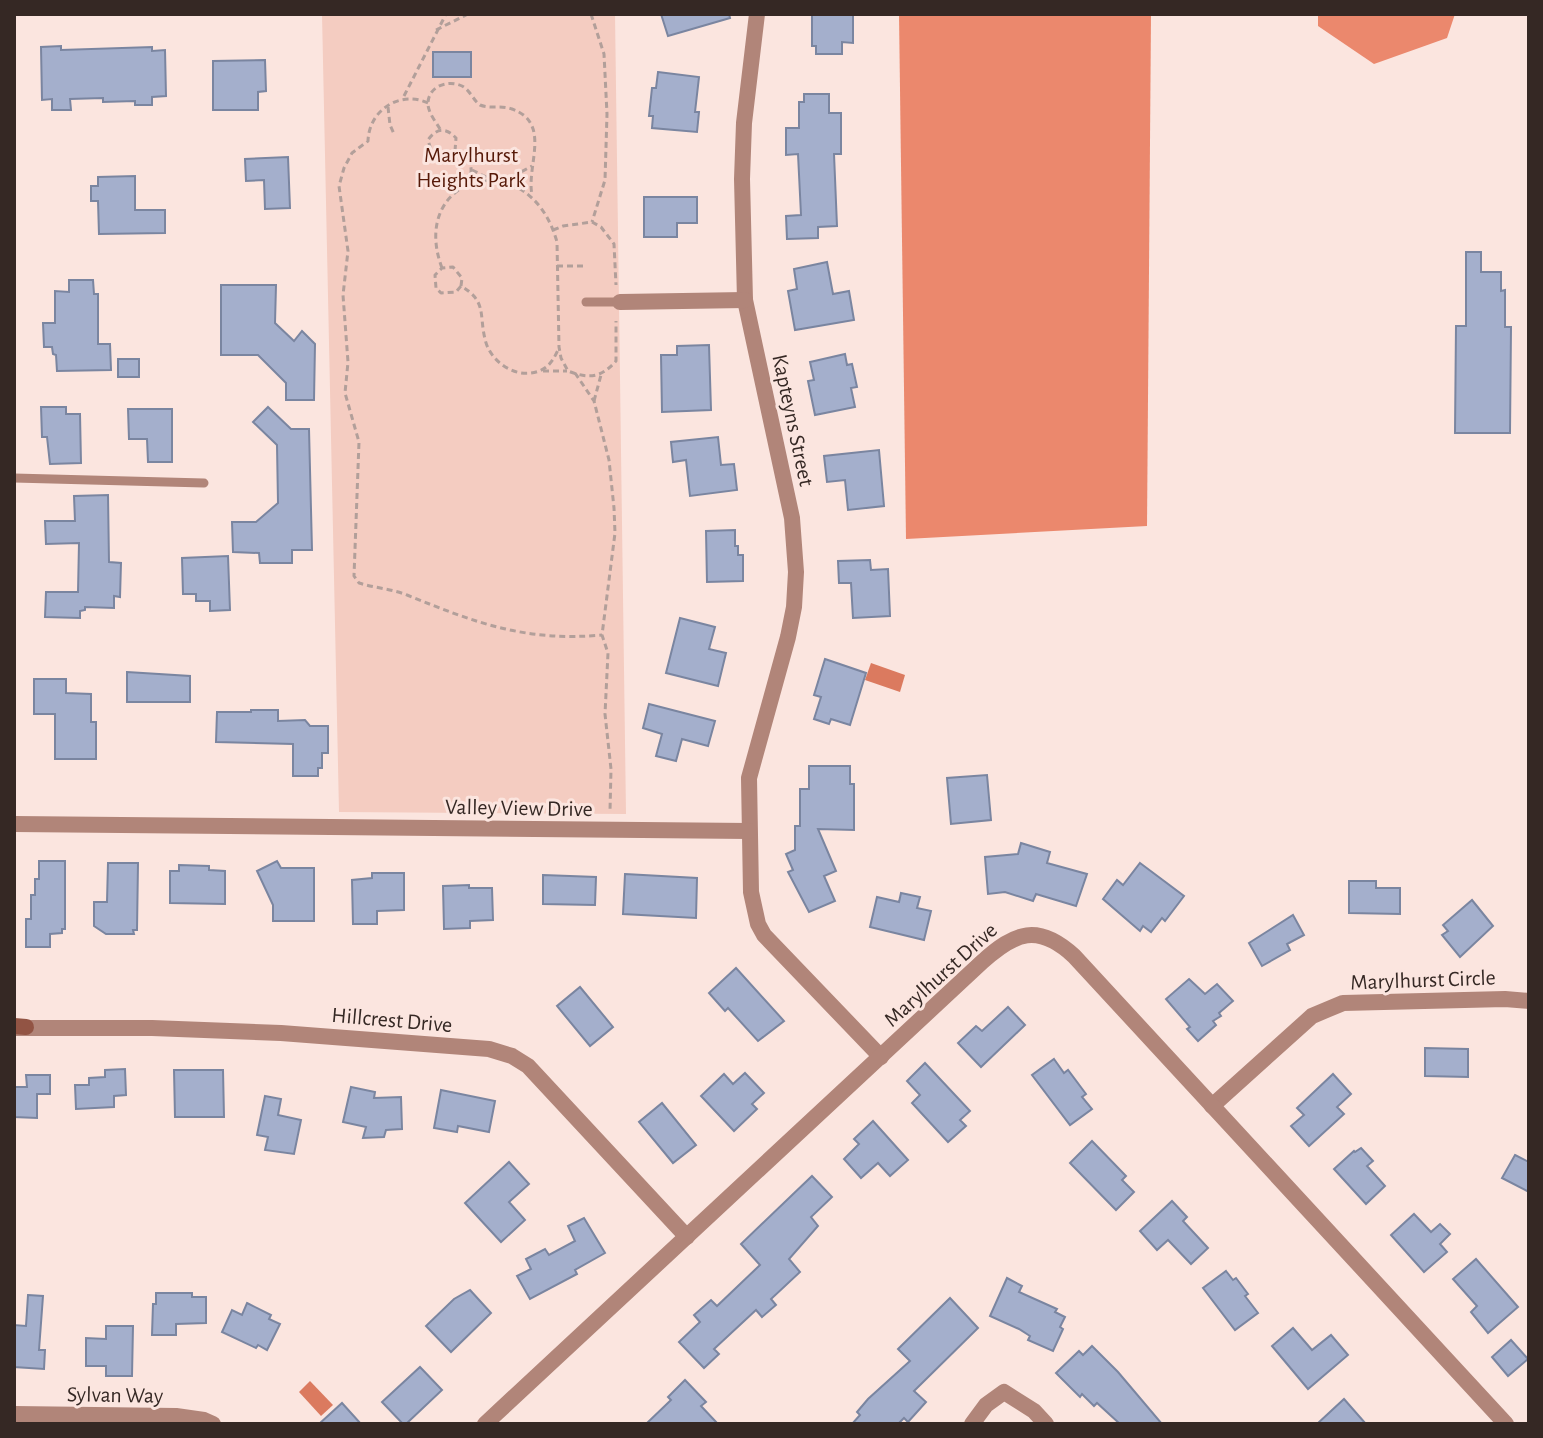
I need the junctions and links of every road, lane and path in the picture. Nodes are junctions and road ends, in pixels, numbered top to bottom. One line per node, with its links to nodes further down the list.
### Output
1 (446, 14): 5 (path)
2 (468, 14): 5 (path)
3 (591, 14): 18 (path)
4 (757, 14): 25 (street, Kapteyns Street)
5 (436, 30): 6 (path)
6 (403, 98): 7 (path); 8 (path)
7 (428, 103): 9 (path); 12 (path)
8 (388, 107): 10 (path); 37 (path)
9 (440, 129): 11 (path); 11 (path)
10 (394, 134)
11 (455, 151): 13 (path)
12 (532, 166): 15 (path); 17 (path)
13 (472, 170): 14 (path); 16 (path)
14 (490, 179): 15 (path); 16 (path)
15 (504, 181): 17 (path)
16 (465, 186): 22 (path)
17 (532, 198): 19 (path)
18 (592, 222): 19 (path); 23 (path)
19 (553, 230): 20 (path)
20 (557, 266): 21 (path); 29 (path)
21 (587, 266)
22 (442, 268): 24 (path); 24 (path)
23 (616, 284)
24 (461, 286): 30 (path)
25 (745, 300): 27 (street); 40 (street, Kapteyns Street)
26 (586, 302): 27 (lane)
27 (620, 302)
28 (616, 321): 33 (path)
29 (559, 347): 30 (path); 31 (path)
30 (543, 371): 31 (path)
31 (568, 371): 32 (path)
32 (575, 373): 33 (path); 34 (path)
33 (601, 375): 34 (path)
34 (594, 401): 37 (path)
35 (14, 478): 36 (lane)
36 (204, 483)
37 (602, 635): 38 (path)
38 (610, 811)
39 (14, 824): 40 (street, Valley View Drive)
40 (749, 831): 43 (street)
41 (1529, 1001): 44 (street, Marylhurst Circle)
42 (18, 1027): 45 (street, Hillcrest Drive)
43 (881, 1057): 44 (street, Marylhurst Drive); 45 (street, Marylhurst Drive)
44 (1212, 1106): 51 (street, Marylhurst Drive)
45 (687, 1237): 48 (street, Marylhurst Drive)
46 (14, 1414): 47 (street, Sylvan Way)
47 (213, 1424)
48 (485, 1424)
49 (972, 1424): 50 (street)
50 (1046, 1424)
51 (1506, 1424)

